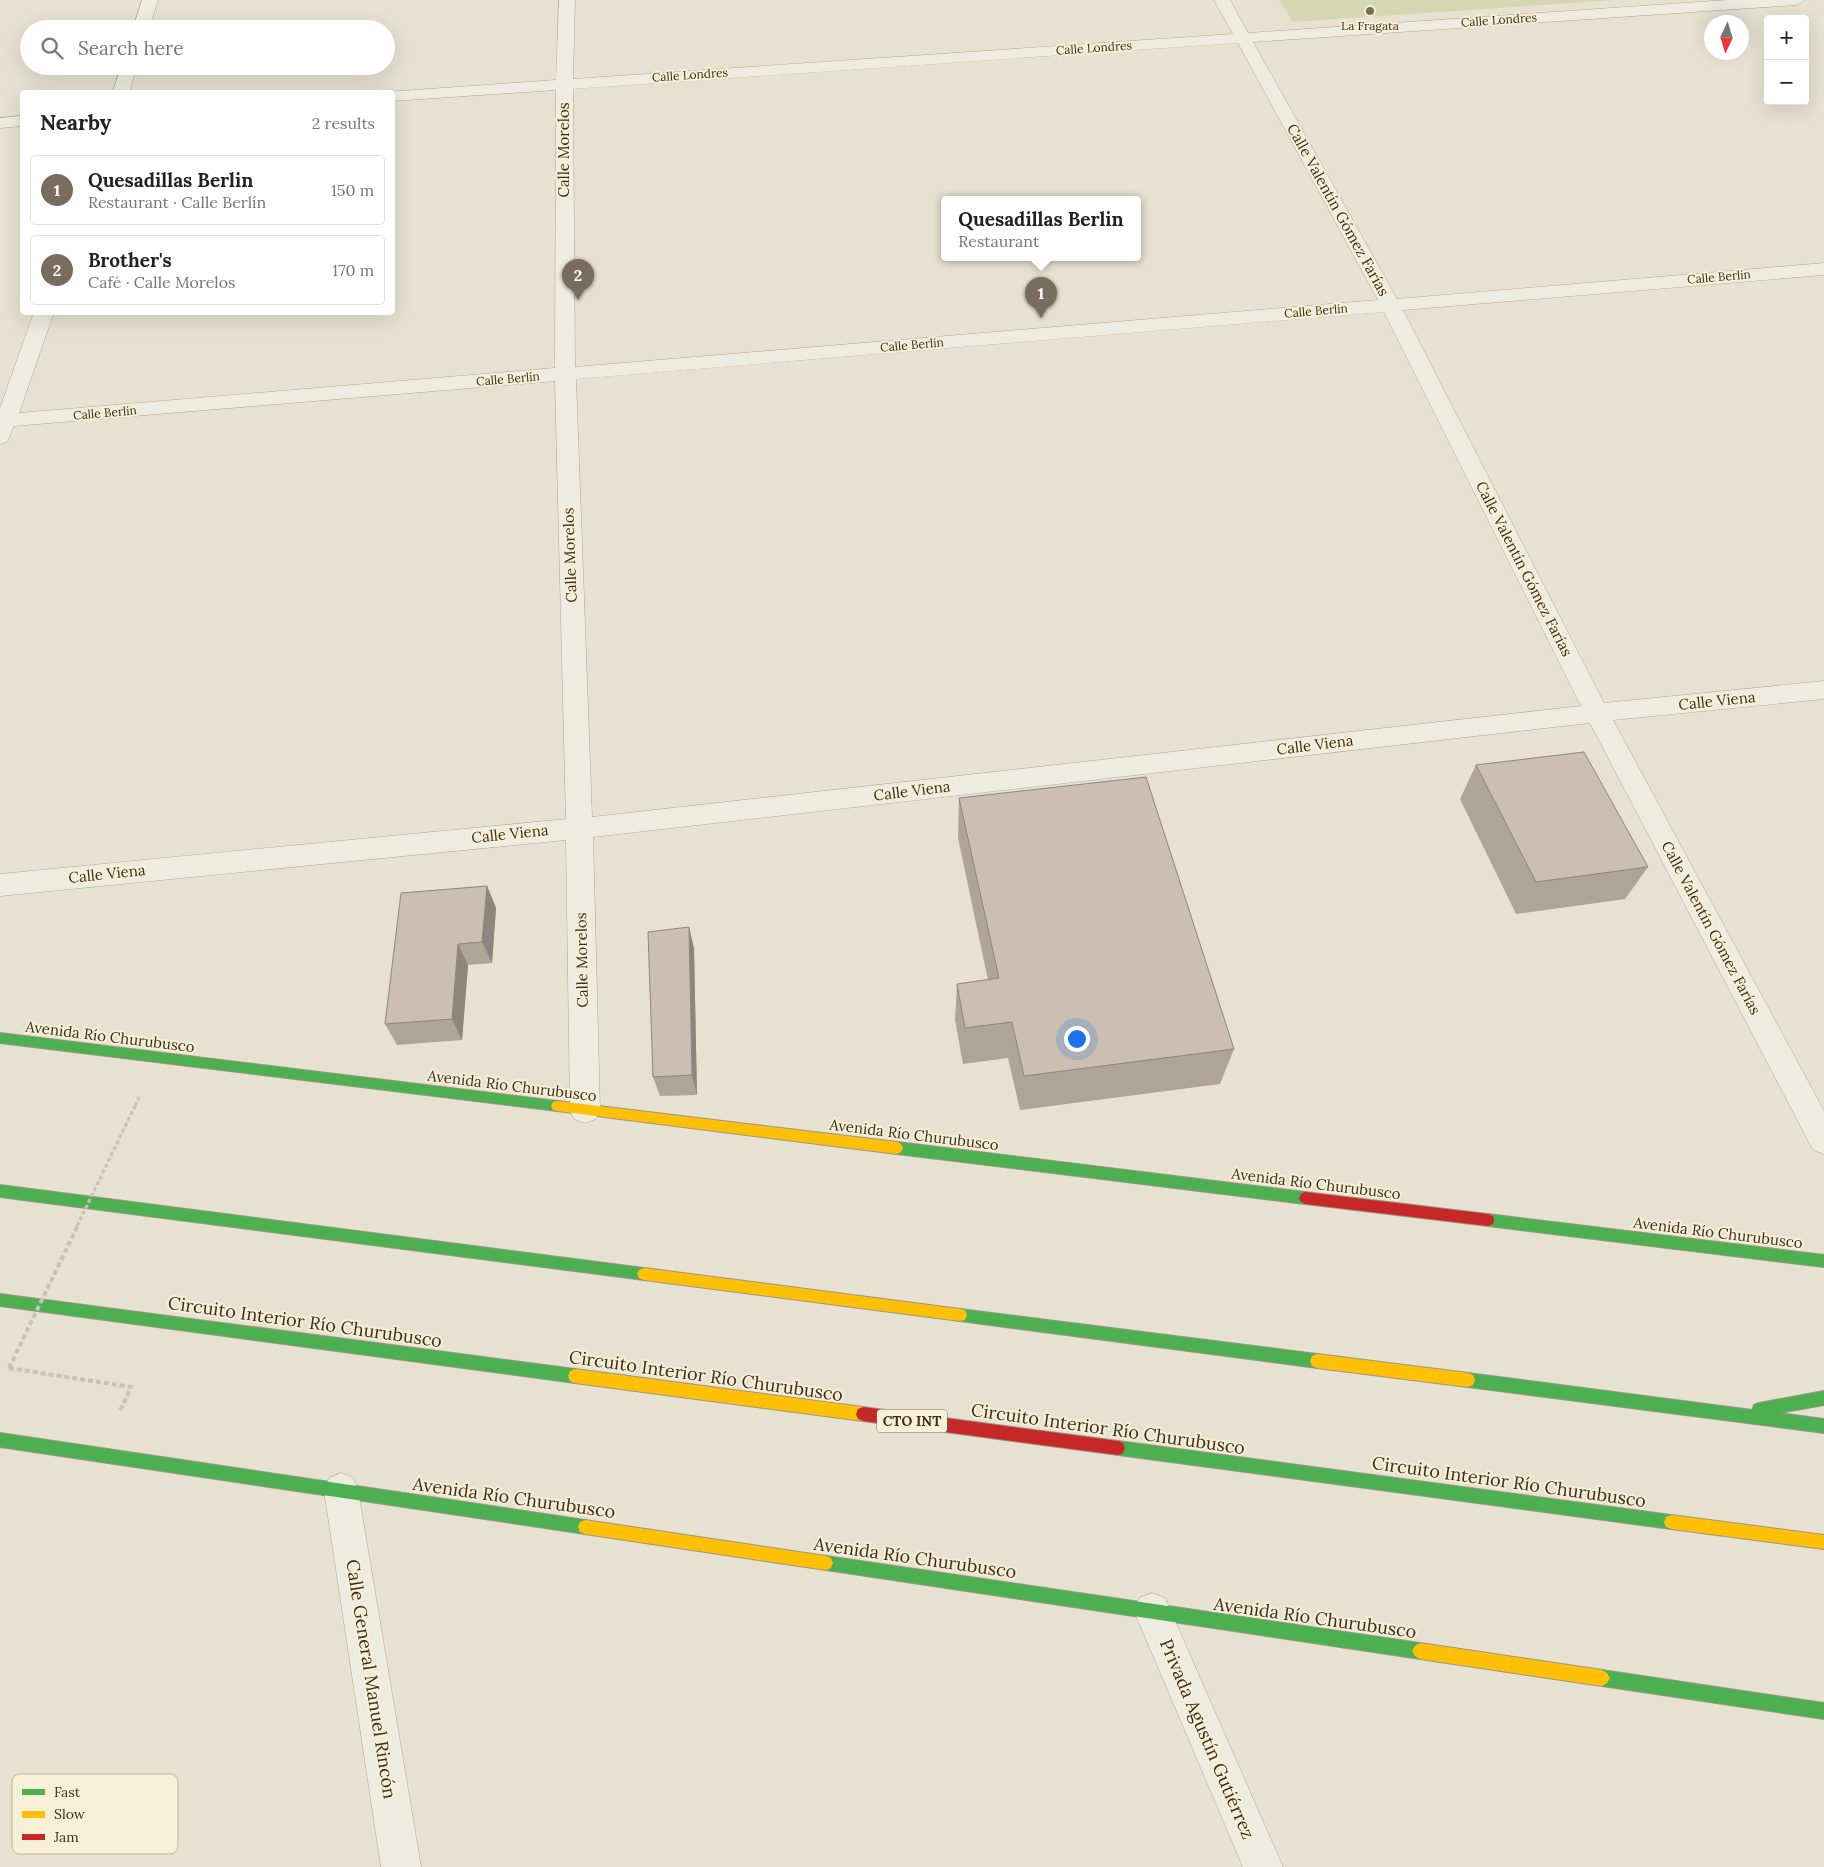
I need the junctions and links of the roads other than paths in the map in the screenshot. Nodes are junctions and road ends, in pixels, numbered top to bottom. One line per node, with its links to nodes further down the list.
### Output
1 (150, 0): 5 (street)
2 (567, 0): 8 (street, Calle Morelos)
3 (1222, 0): 6 (street, Calle Valentín Gómez Farías)
4 (1796, 0): 6 (street, Calle Londres)
5 (144, 20)
6 (1243, 38): 8 (street, Calle Londres); 14 (street, Calle Valentín Gómez Farías)
7 (126, 75): 9 (street)
8 (564, 84): 10 (street, Calle Londres); 16 (street, Calle Morelos)
9 (122, 90)
10 (395, 96)
11 (20, 122): 12 (street)
12 (0, 123)
13 (1824, 269): 14 (street, Calle Berlín)
14 (1390, 304): 16 (street, Calle Berlín); 19 (street, Calle Valentín Gómez Farías)
15 (43, 315): 17 (street)
16 (564, 375): 17 (street, Calle Berlín); 20 (street, Calle Morelos)
17 (2, 427)
18 (1824, 690): 19 (street, Calle Viena)
19 (1597, 713): 20 (street, Calle Viena); 24 (street, Calle Valentín Gómez Farías)
20 (580, 827): 21 (street, Calle Viena); 23 (street, Calle Morelos)
21 (0, 885)
22 (0, 1038): 23 (main road, Avenida Río Churubusco)
23 (586, 1110): 26 (main road, Avenida Río Churubusco)
24 (1824, 1140)
25 (0, 1191): 29 (main road)
26 (1824, 1261)
27 (0, 1300): 33 (main road, Circuito Interior Río Churubusco / CTO INT)
28 (1824, 1398): 29 (main road)
29 (1735, 1415): 30 (main road)
30 (1824, 1426)
31 (0, 1440): 32 (main road, Avenida Río Churubusco)
32 (341, 1490): 34 (main road, Avenida Río Churubusco); 36 (street, Calle General Manuel Rincón)
33 (1824, 1542)
34 (1152, 1611): 35 (main road, Avenida Río Churubusco); 37 (street, Privada Agustín Gutiérrez)
35 (1824, 1711)
36 (401, 1867)
37 (1263, 1867)

